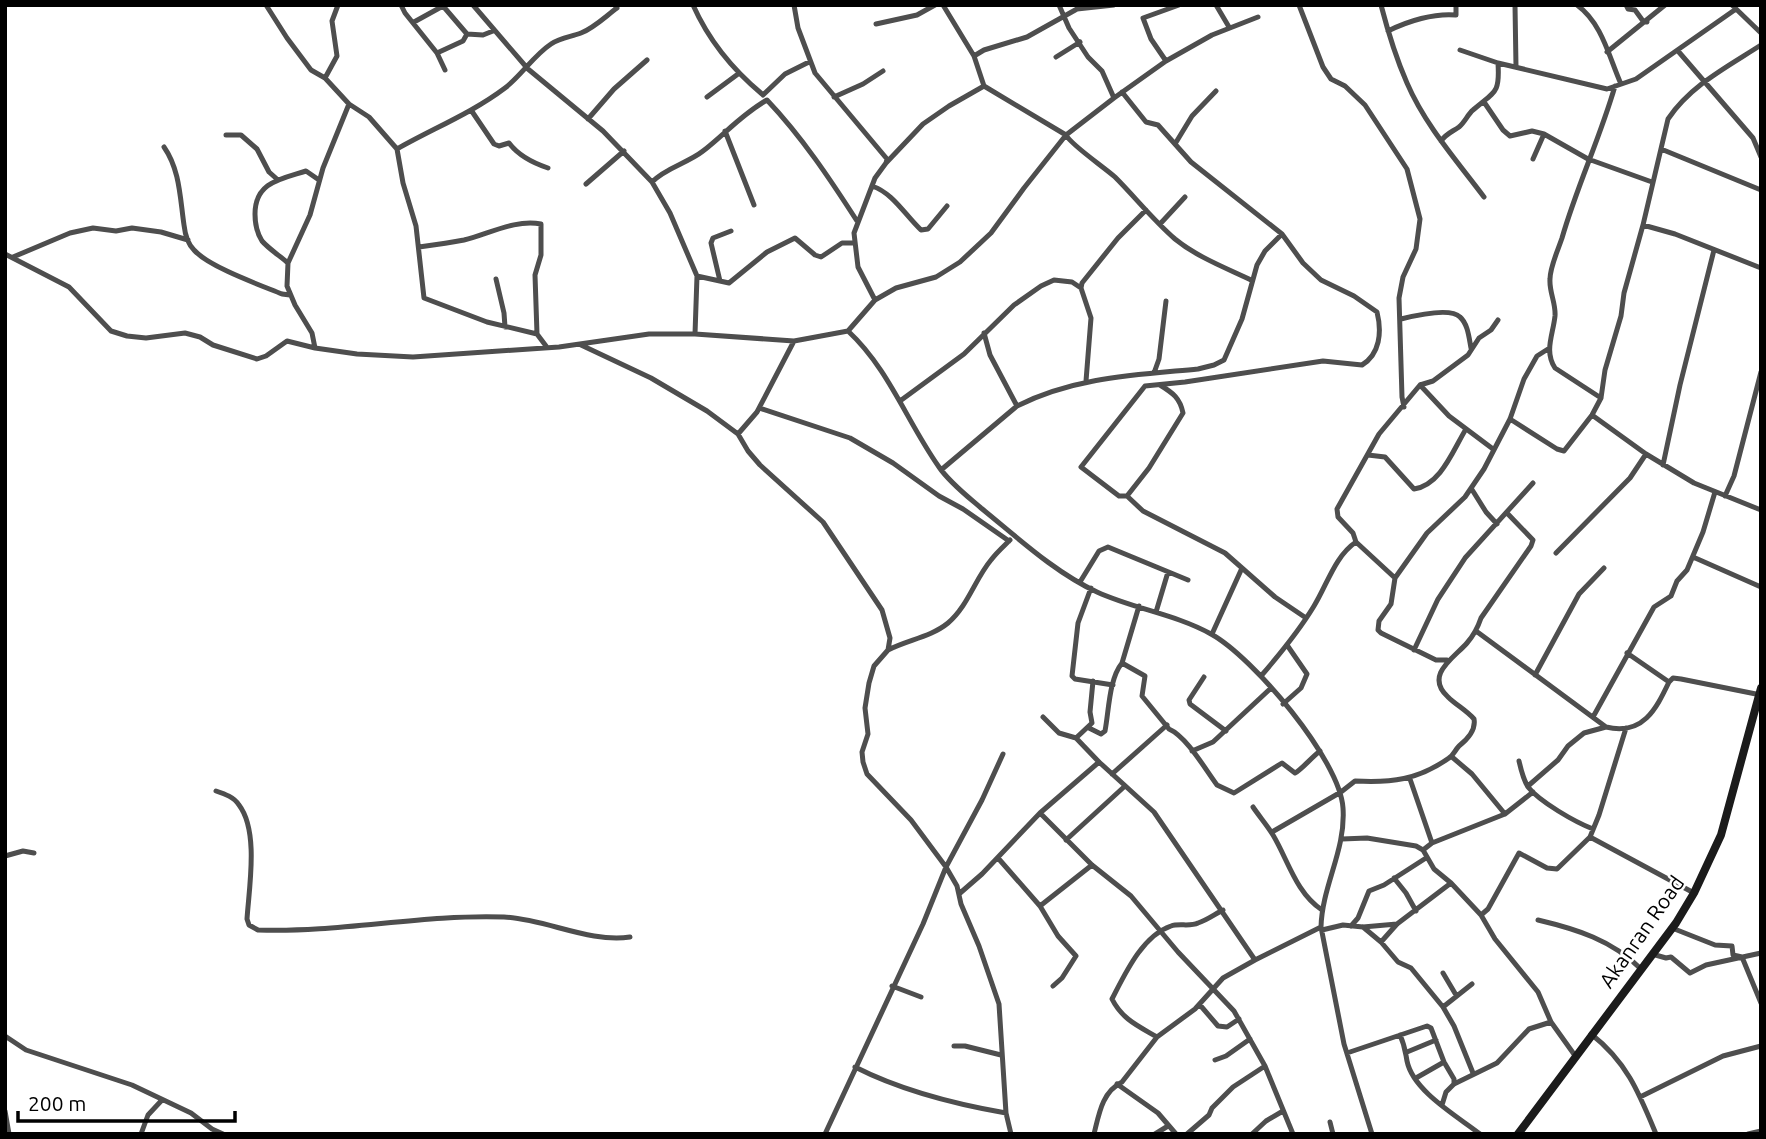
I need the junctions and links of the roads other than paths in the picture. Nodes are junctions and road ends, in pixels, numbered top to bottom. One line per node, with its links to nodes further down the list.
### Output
1 (266, 5): 50 (street)
2 (338, 5): 50 (street)
3 (401, 5): 25 (street)
4 (473, 5): 29 (street)
5 (615, 5): 46 (street)
6 (693, 5): 49 (street)
7 (794, 5): 43 (street)
8 (935, 5): 27 (street)
9 (943, 5): 39 (street)
10 (1059, 5): 23 (street)
11 (1114, 5): 23 (street)
12 (1179, 5): 22 (street)
13 (1216, 5): 28 (street)
14 (1300, 5): 113 (street)
15 (1381, 5): 30 (street)
16 (1456, 5): 30 (street)
17 (1515, 5): 45 (street)
18 (1577, 5): 37 (street)
19 (1626, 5): 26 (street)
20 (1665, 5): 26 (street)
21 (1734, 7): 31 (street); 36 (street)
22 (1162, 8): 42 (street)
23 (1064, 18): 33 (street); 39 (street)
24 (1258, 18): 28 (street)
25 (414, 22): 32 (street); 38 (street)
26 (1647, 22): 37 (street)
27 (876, 24)
28 (1229, 27): 42 (street)
29 (493, 31): 32 (street); 46 (street)
30 (1388, 31): 69 (street)
31 (1761, 33)
32 (467, 34): 38 (street)
33 (1080, 42): 40 (street); 59 (street)
34 (1761, 45): 51 (street)
35 (1460, 50): 44 (street)
36 (1678, 51): 51 (street); 52 (street)
37 (1607, 52): 52 (street)
38 (437, 53): 47 (street)
39 (974, 56): 53 (street)
40 (1056, 57)
41 (647, 60): 64 (street)
42 (1166, 61): 55 (street)
43 (809, 62): 56 (street); 58 (street)
44 (1498, 64): 45 (street); 61 (street)
45 (1516, 67): 52 (street)
46 (528, 69): 63 (street); 64 (street)
47 (445, 70)
48 (883, 71): 58 (street)
49 (738, 74): 56 (street); 57 (street)
50 (325, 79): 62 (street)
51 (1705, 81): 73 (street); 75 (street)
52 (1618, 85): 77 (street)
53 (985, 86): 68 (street); 78 (street)
54 (1216, 91): 70 (street)
55 (1122, 92): 59 (street); 70 (street)
56 (762, 94): 60 (street)
57 (707, 97)
58 (834, 97): 78 (street)
59 (1114, 98): 68 (street)
60 (767, 100): 65 (street); 92 (street)
61 (1484, 102): 66 (street); 69 (street)
62 (349, 104): 72 (street); 81 (street)
63 (471, 110): 72 (street); 79 (street)
64 (588, 119): 74 (street)
65 (725, 131): 82 (street); 89 (street)
66 (1544, 134): 76 (street); 77 (street)
67 (226, 135): 80 (street)
68 (1066, 135): 91 (street); 111 (street)
69 (1441, 141): 88 (street)
70 (1174, 144): 96 (street)
71 (164, 147): 97 (street)
72 (397, 149): 99 (street)
73 (1661, 149): 83 (street); 86 (street)
74 (624, 151): 82 (street); 84 (street)
75 (1761, 157)
76 (1533, 159)
77 (1588, 159): 83 (street); 127 (street)
78 (886, 163): 85 (street)
79 (548, 168)
80 (278, 180): 81 (street); 103 (street)
81 (319, 180): 103 (street)
82 (652, 182): 105 (street)
83 (1652, 182): 94 (street)
84 (586, 184)
85 (872, 186): 90 (street); 92 (street)
86 (1761, 190)
87 (1185, 197): 93 (street)
88 (1484, 197)
89 (754, 205)
90 (947, 206)
91 (1146, 210): 93 (street); 109 (street)
92 (857, 221): 98 (street)
93 (1160, 224): 107 (street)
94 (1643, 225): 100 (street); 133 (street)
95 (732, 231): 108 (street)
96 (1282, 234): 107 (street); 131 (street)
97 (188, 240): 102 (street); 110 (street)
98 (855, 243): 108 (street); 111 (street)
99 (419, 247): 115 (street); 119 (street)
100 (1714, 250): 104 (street); 145 (street)
101 (5, 254): 102 (street)
102 (12, 257): 125 (street)
103 (288, 263): 110 (street)
104 (1761, 268)
105 (697, 276): 108 (street); 120 (street)
106 (496, 279): 115 (street)
107 (1251, 280): 129 (street)
108 (720, 281)
109 (1081, 288): 118 (street); 130 (street)
110 (290, 295): 125 (street)
111 (875, 300): 117 (street)
112 (1166, 301): 129 (street)
113 (1401, 319): 116 (street); 136 (street)
114 (1498, 320): 121 (street)
115 (505, 327): 119 (street)
116 (1467, 329): 121 (street); 126 (street)
117 (848, 331): 122 (street); 134 (street)
118 (984, 332): 134 (street); 135 (street)
119 (537, 334): 124 (street)
120 (695, 334): 122 (street); 123 (street)
121 (1479, 338): 126 (street)
122 (793, 341): 137 (street)
123 (579, 345): 124 (street); 141 (street)
124 (546, 346): 125 (street)
125 (315, 348)
126 (1471, 348): 132 (street)
127 (1548, 349): 133 (street); 139 (street)
128 (1761, 372): 151 (street)
129 (1154, 373): 130 (street)
130 (1086, 381): 135 (street)
131 (1160, 385): 150 (street); 150 (street)
132 (1420, 385): 136 (street); 140 (street)
133 (1601, 398): 138 (street)
134 (900, 401): 146 (street)
135 (1017, 406): 146 (street)
136 (1405, 407): 144 (street)
137 (758, 408): 141 (street); 156 (street)
138 (1592, 415): 139 (street); 143 (street)
139 (1510, 419): 142 (street)
140 (1466, 429): 142 (street); 144 (street)
141 (738, 434): 174 (street)
142 (1493, 449): 148 (street)
143 (1646, 454): 145 (street); 158 (street)
144 (1368, 455): 157 (street)
145 (1663, 465): 149 (street)
146 (941, 470): 155 (street)
147 (1533, 484): 153 (street)
148 (1471, 488): 154 (street); 163 (street)
149 (1715, 492): 151 (street); 159 (street)
150 (1127, 496): 160 (street)
151 (1725, 496): 152 (street)
152 (1761, 510)
153 (1507, 513): 154 (street); 171 (street)
154 (1497, 524): 175 (street)
155 (1015, 535): 156 (street); 165 (street)
156 (1009, 541): 174 (street)
157 (1356, 542): 163 (street); 170 (street)
158 (1556, 553)
159 (1693, 557): 166 (street); 176 (street)
160 (1242, 568): 170 (street); 172 (street)
161 (1604, 568): 179 (street)
162 (1168, 572): 164 (street); 165 (street); 169 (street)
163 (1395, 578): 175 (street)
164 (1188, 580)
165 (1080, 582): 167 (street)
166 (1761, 587)
167 (1091, 588): 168 (street); 182 (street)
168 (1139, 606): 169 (street); 178 (street)
169 (1156, 612): 172 (street)
170 (1306, 618): 173 (street)
171 (1476, 631): 177 (street); 179 (street)
172 (1212, 635): 180 (street)
173 (1287, 645): 180 (street); 187 (street)
174 (888, 650): 223 (street)
175 (1414, 650): 177 (street)
176 (1628, 653): 183 (street); 189 (street)
177 (1447, 660): 199 (street)
178 (1122, 663): 184 (street); 190 (street)
179 (1535, 675): 189 (street)
180 (1261, 676): 185 (street)
181 (1204, 677): 194 (street)
182 (1093, 681): 184 (street); 192 (street)
183 (1669, 682): 186 (street); 193 (street)
184 (1113, 685): 192 (street)
185 (1271, 688): 187 (street); 194 (street)
186 (1760, 692): 228 (main road, Akanran Road)
187 (1283, 704): 197 (street)
188 (1043, 717): 195 (street)
189 (1593, 718): 191 (street)
190 (1167, 725): 196 (street); 202 (street)
191 (1606, 727): 193 (street); 205 (street)
192 (1088, 728): 195 (street)
193 (1626, 728): 211 (street)
194 (1226, 731): 196 (street)
195 (1076, 738): 201 (street)
196 (1192, 751): 197 (street)
197 (1321, 751): 207 (street)
198 (1003, 754): 223 (street)
199 (1452, 757): 203 (street); 210 (street)
200 (1519, 761): 205 (street)
201 (1098, 762): 202 (street); 209 (street)
202 (1112, 774): 204 (street)
203 (1410, 779): 207 (street); 216 (street)
204 (1125, 786): 215 (street); 231 (street)
205 (1530, 789): 210 (street); 211 (street)
206 (216, 791): 242 (street)
207 (1341, 792): 212 (street); 214 (street)
208 (1253, 807): 212 (street)
209 (1040, 813): 215 (street); 220 (street)
210 (1505, 814): 216 (street)
211 (1593, 829): 213 (street)
212 (1272, 832): 232 (street)
213 (1590, 837): 228 (street); 234 (street)
214 (1342, 839): 217 (street); 232 (street)
215 (1066, 840): 222 (street)
216 (1432, 843): 217 (street)
217 (1423, 850): 221 (street)
218 (34, 853): 219 (street)
219 (5, 856)
220 (998, 858): 229 (street); 230 (street)
221 (1426, 858): 226 (street); 227 (street)
222 (1092, 865): 230 (street); 241 (street)
223 (946, 867): 224 (street); 225 (street)
224 (952, 877): 225 (street); 229 (street)
225 (941, 878): 251 (street)
226 (1394, 878): 233 (street); 237 (street)
227 (1451, 883): 233 (street); 234 (street)
228 (1694, 893): 240 (main road, Akanran Road)
229 (958, 894): 271 (street)
230 (1040, 906): 252 (street)
231 (1223, 910): 241 (street); 247 (street)
232 (1322, 910): 239 (street)
233 (1416, 911): 236 (street)
234 (1481, 915): 260 (street)
235 (1538, 919): 248 (street)
236 (1397, 924): 238 (street); 243 (street)
237 (1351, 926): 238 (street); 239 (street)
238 (1363, 927): 243 (street)
239 (1322, 929): 247 (street); 270 (street)
240 (1672, 929): 245 (main road, Akanran Road); 246 (street)
241 (1161, 931): 253 (street); 264 (street)
242 (631, 937)
243 (1381, 942): 258 (street)
244 (1761, 953): 246 (street)
245 (1652, 954): 246 (street); 248 (main road, Akanran Road)
246 (1742, 957): 256 (street)
247 (1255, 960): 253 (street)
248 (1641, 969): 261 (main road, Akanran Road)
249 (1443, 972): 254 (street)
250 (1472, 984): 254 (street)
251 (892, 986): 255 (street); 276 (street)
252 (1053, 986)
253 (1214, 990): 257 (street); 259 (street)
254 (1456, 995): 258 (street)
255 (921, 998)
256 (1761, 1003)
257 (1200, 1004): 259 (street); 264 (street)
258 (1443, 1007): 277 (street)
259 (1238, 1018): 265 (street)
260 (1551, 1022): 272 (street); 277 (street)
261 (1591, 1034): 272 (main road, Akanran Road); 281 (street)
262 (1400, 1035): 266 (street); 269 (street); 270 (street)
263 (5, 1036): 282 (street)
264 (1157, 1037): 279 (street)
265 (1250, 1039): 273 (street); 275 (street)
266 (1436, 1040): 269 (street); 274 (street)
267 (954, 1046): 271 (street)
268 (1761, 1046): 281 (street)
269 (1407, 1052): 278 (street)
270 (1346, 1053): 304 (street)
271 (1001, 1055): 286 (street)
272 (1576, 1057): 306 (main road, Akanran Road)
273 (1215, 1060)
274 (1444, 1062): 278 (street); 280 (street)
275 (1265, 1066): 285 (street); 300 (street)
276 (855, 1067): 286 (street); 291 (street)
277 (1473, 1073): 280 (street)
278 (1416, 1078): 283 (street)
279 (1117, 1084): 288 (street); 297 (street)
280 (1454, 1084): 283 (street)
281 (1640, 1097): 307 (street)
282 (162, 1100): 289 (street); 293 (street)
283 (1442, 1105): 305 (street)
284 (5, 1111): 292 (street)
285 (1283, 1111): 301 (street); 302 (street)
286 (1006, 1113): 296 (street)
287 (1330, 1122): 303 (street)
288 (1168, 1126): 298 (street); 299 (street)
289 (211, 1131): 294 (street)
290 (1761, 1131): 308 (street)
291 (826, 1132): 295 (street)
292 (9, 1134)
293 (141, 1134)
294 (223, 1134)
295 (834, 1134)
296 (1011, 1134)
297 (1094, 1134)
298 (1155, 1134)
299 (1176, 1134)
300 (1187, 1134)
301 (1252, 1134)
302 (1293, 1134)
303 (1333, 1134)
304 (1372, 1134)
305 (1480, 1134)
306 (1518, 1134)
307 (1656, 1134)
308 (1748, 1134)

